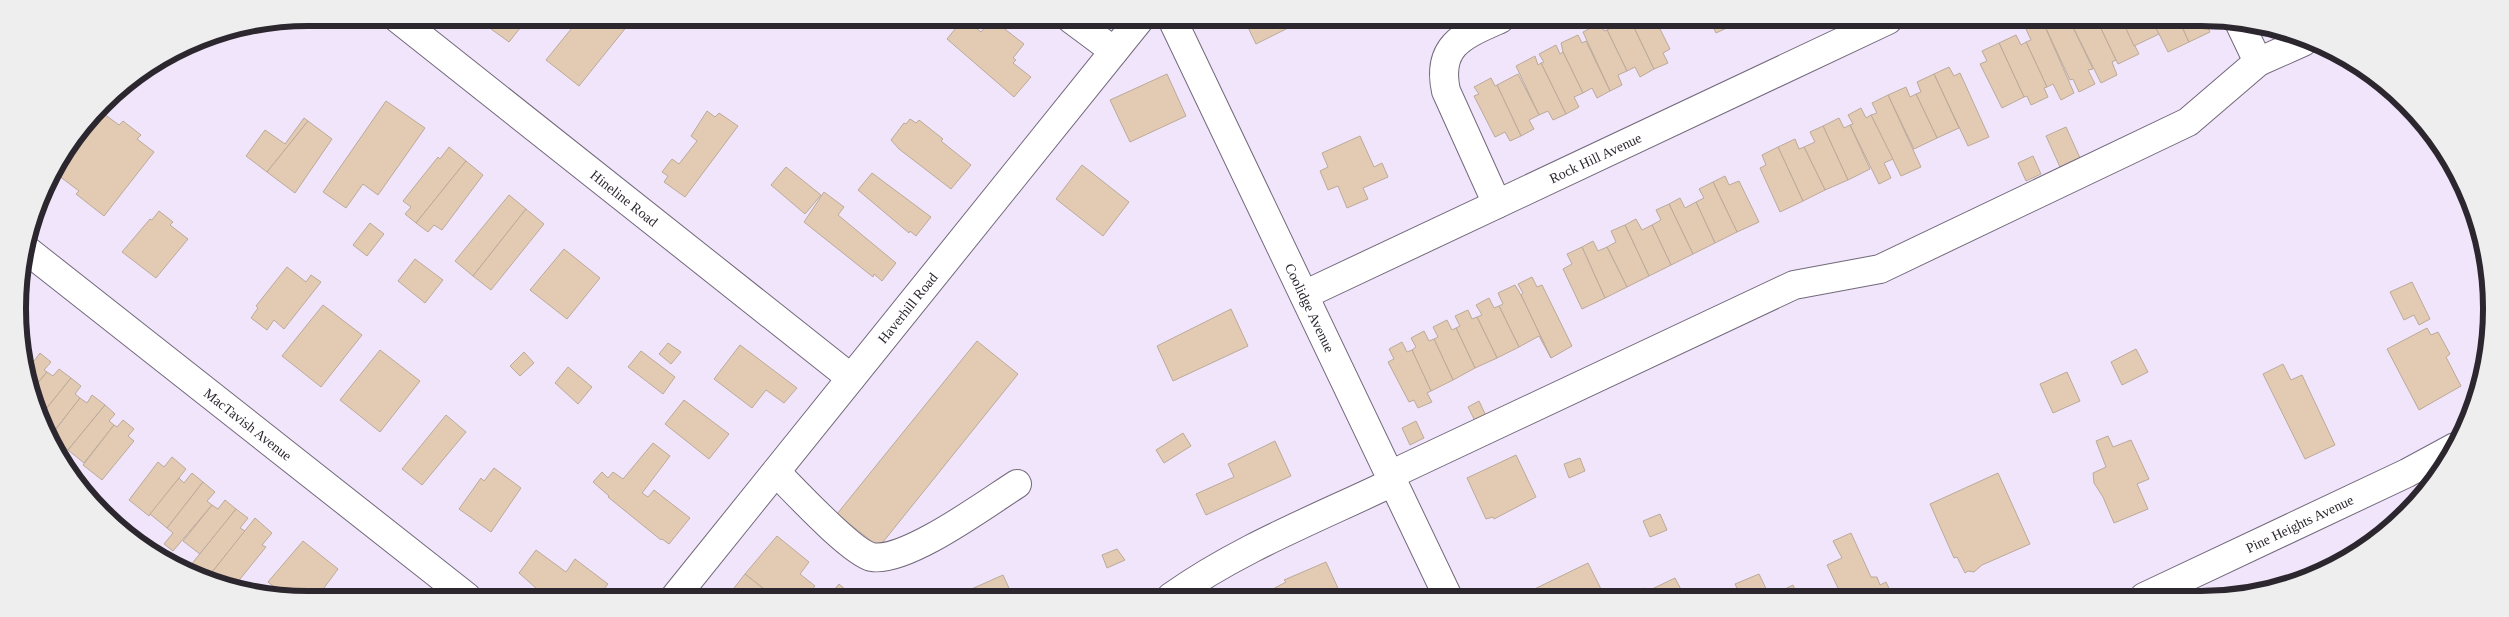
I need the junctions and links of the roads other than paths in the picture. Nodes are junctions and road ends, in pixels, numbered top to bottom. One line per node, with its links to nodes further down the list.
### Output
1 (407, 26): 14 (street, Hineline Road)
2 (1081, 26): 9 (street)
3 (1134, 26): 9 (street, Haverhill Road)
4 (1175, 26): 13 (street, Coolidge Avenue)
5 (1485, 26): 11 (street)
6 (1875, 26): 11 (street, Rock Hill Avenue)
7 (2243, 30): 10 (street)
8 (2299, 44): 10 (street)
9 (1114, 51): 14 (street, Haverhill Road)
10 (2258, 62): 17 (street)
11 (1497, 204): 13 (street, Rock Hill Avenue)
12 (32, 254): 19 (street, MacTavish Avenue)
13 (1304, 295): 17 (street, Coolidge Avenue)
14 (851, 378): 16 (street, Haverhill Road)
15 (2442, 454): 23 (street, Pine Heights Avenue)
16 (776, 472): 18 (street); 20 (street, Haverhill Road)
17 (1392, 479): 21 (street); 22 (street, Coolidge Avenue)
18 (1017, 484)
19 (459, 591)
20 (680, 591)
21 (1179, 591)
22 (1445, 591)
23 (2157, 591)

